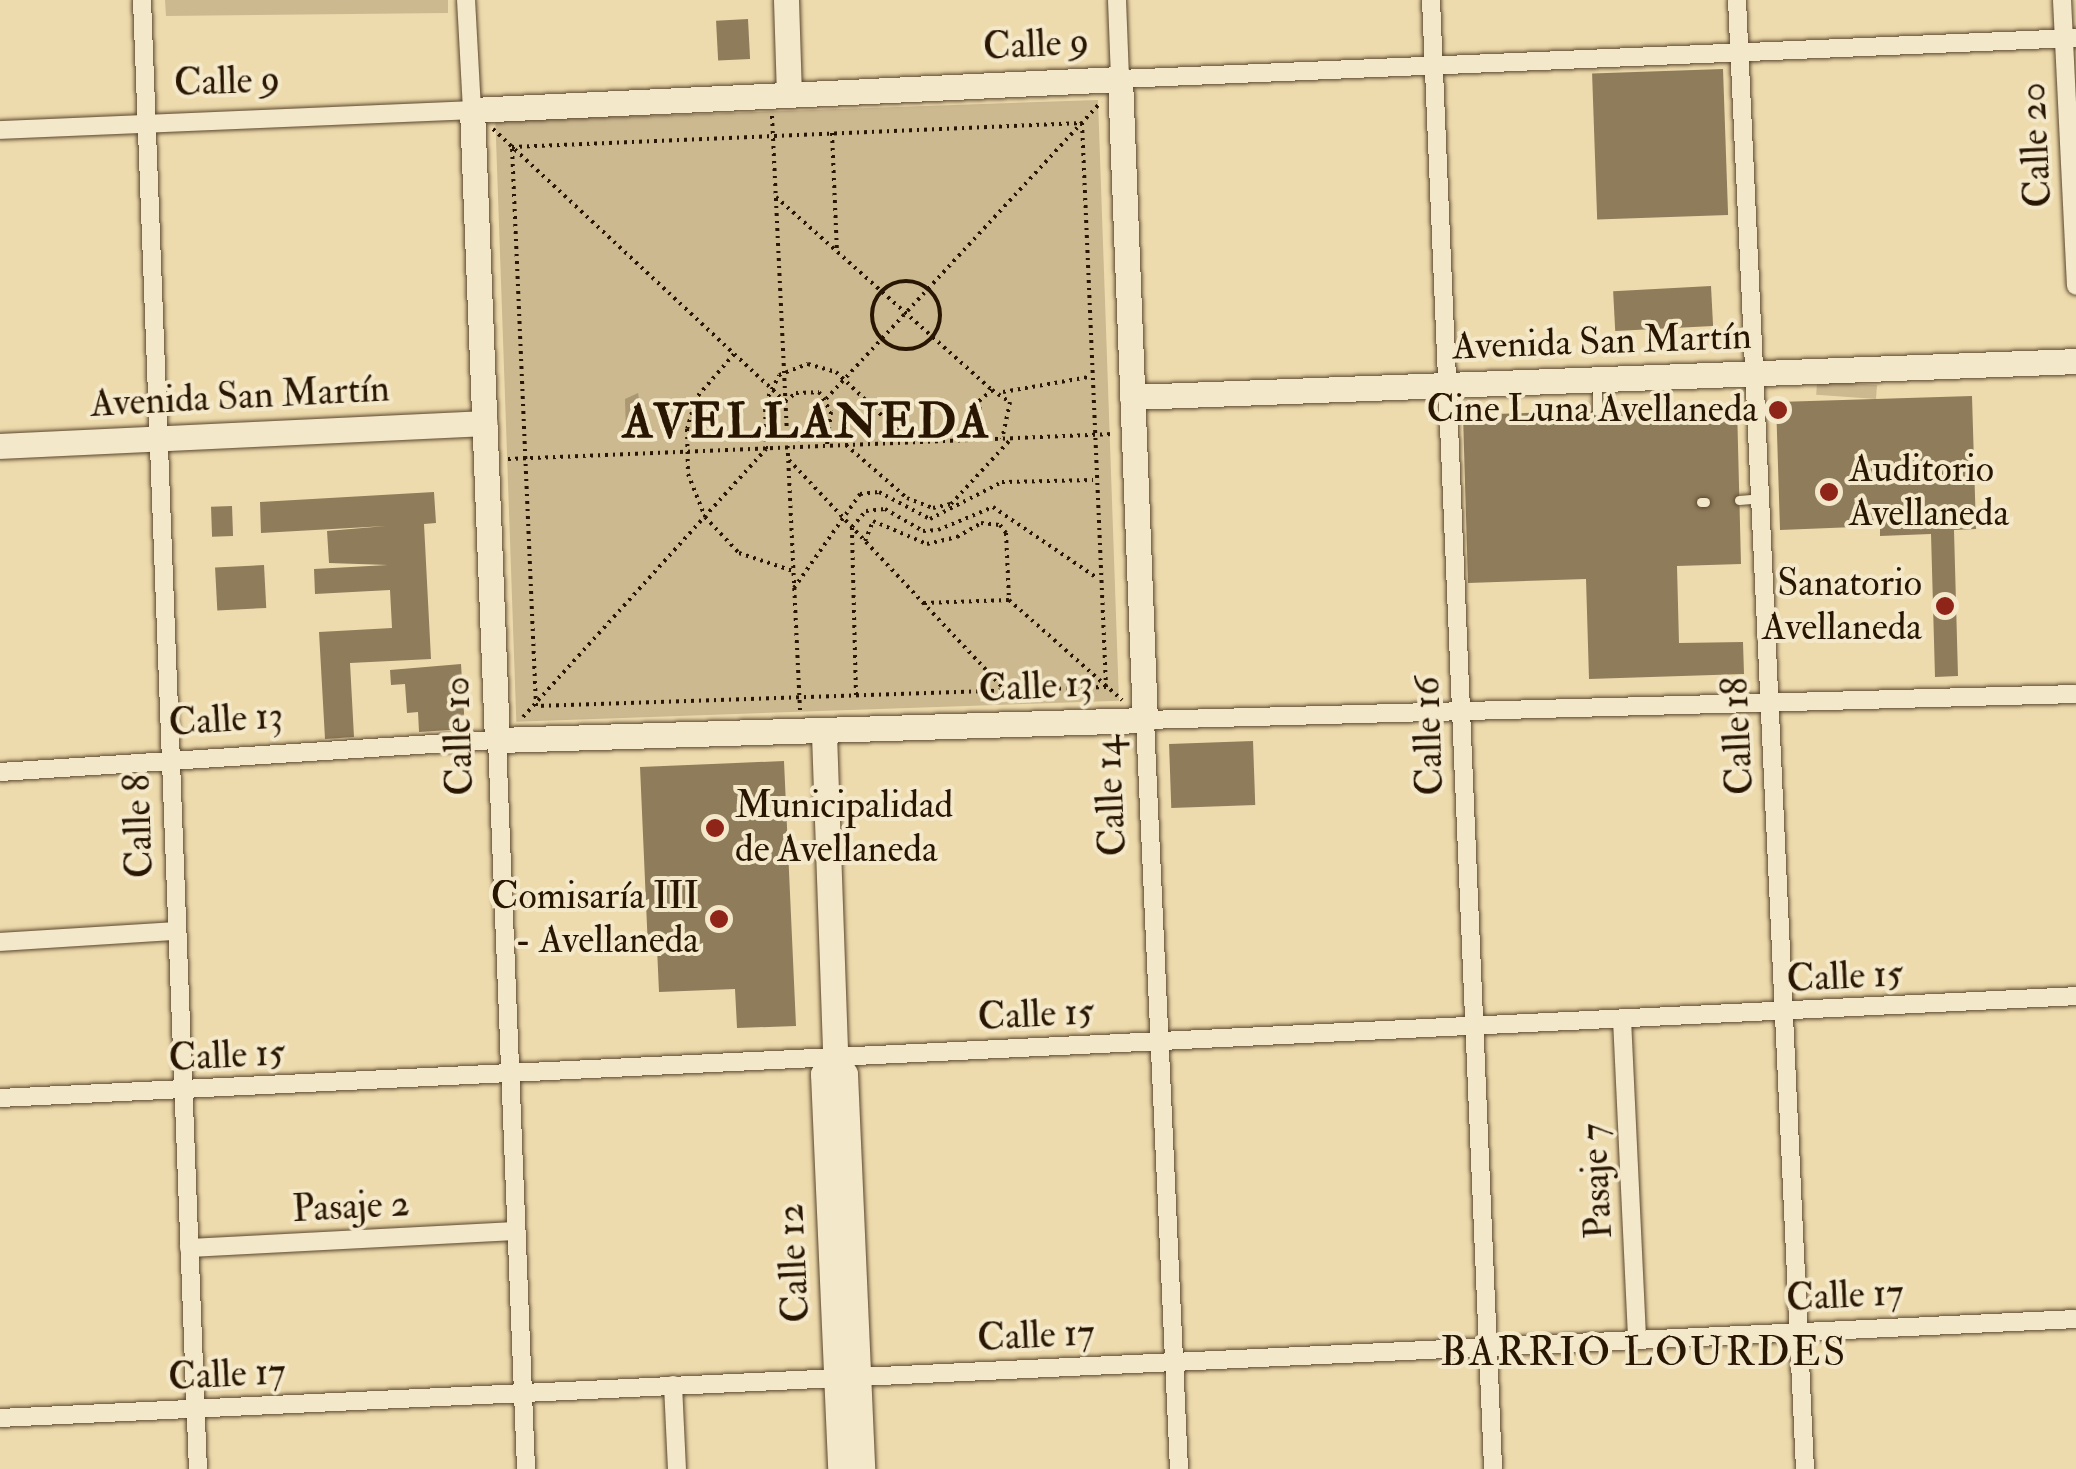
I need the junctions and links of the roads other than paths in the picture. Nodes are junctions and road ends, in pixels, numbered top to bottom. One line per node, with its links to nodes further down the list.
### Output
1 (142, 0): 14 (street, Calle 8)
2 (466, 0): 13 (street, Calle 10)
3 (786, 0): 12 (street)
4 (1117, 0): 11 (street, Calle 14)
5 (1431, 0): 10 (street, Calle 16)
6 (1736, 0): 9 (street, Calle 18)
7 (2062, 0): 8 (street, Calle 20)
8 (2070, 38): 9 (street, Calle 9); 16 (street, Calle 20)
9 (1739, 52): 10 (street, Calle 9); 18 (street, Calle 18)
10 (1434, 65): 11 (street, Calle 9); 20 (street, Calle 16)
11 (1120, 79): 12 (street, Calle 9); 21 (street, Calle 14)
12 (780, 95): 13 (street, Calle 9)
13 (472, 110): 14 (street, Calle 9); 23 (street, Calle 10)
14 (146, 123): 15 (street, Calle 9); 24 (street, Calle 8)
15 (0, 130)
16 (2076, 286)
17 (2076, 361): 18 (street, Avenida San Martín)
18 (1754, 374): 19 (street, Avenida San Martín); 26 (street, Calle 18)
19 (1596, 380): 20 (street, Avenida San Martín); 22 (lane)
20 (1447, 386): 21 (street, Avenida San Martín); 30 (street, Calle 16)
21 (1132, 398): 31 (street, Calle 14)
22 (1596, 411)
23 (484, 423): 24 (street, Avenida San Martín); 33 (street, Calle 10)
24 (156, 438): 25 (street, Avenida San Martín); 34 (street, Calle 8)
25 (0, 446)
26 (1760, 498): 27 (lane); 29 (street, Calle 18)
27 (1740, 500)
28 (2076, 694): 29 (street, Calle 13)
29 (1769, 702): 30 (street, Calle 13); 39 (street, Calle 18)
30 (1461, 710): 31 (street, Calle 13); 41 (street, Calle 16)
31 (1145, 720): 32 (street, Calle 13); 42 (street, Calle 14)
32 (812, 734): 33 (street, Calle 13); 43 (street, Calle 12)
33 (497, 740): 34 (street, Calle 13); 44 (street, Calle 10)
34 (169, 761): 35 (street, Calle 13); 36 (street, Calle 8)
35 (0, 772)
36 (176, 931): 37 (street); 45 (street, Calle 8)
37 (0, 942)
38 (2076, 996): 39 (street, Calle 15)
39 (1784, 1014): 40 (street, Calle 15); 50 (street, Calle 18)
40 (1622, 1019): 41 (street, Calle 15); 51 (street, Pasaje 7)
41 (1474, 1025): 42 (street, Calle 15); 52 (street, Calle 16)
42 (1160, 1041): 43 (street, Calle 15); 53 (street, Calle 14)
43 (835, 1057): 44 (street, Calle 15); 54 (street, Calle 12)
44 (510, 1074): 45 (street, Calle 15); 47 (street, Calle 10)
45 (182, 1092): 46 (street, Calle 15); 48 (street, Calle 8)
46 (0, 1098)
47 (516, 1231): 48 (street, Pasaje 2); 56 (street, Calle 10)
48 (189, 1248): 57 (street, Calle 8)
49 (2076, 1319): 50 (street, Calle 17)
50 (1798, 1331): 51 (street, Calle 17); 66 (street, Calle 18)
51 (1636, 1340): 52 (street, Calle 17)
52 (1488, 1344): 53 (street, Calle 17); 65 (street, Calle 16)
53 (1174, 1360): 54 (street, Calle 17); 64 (street, Calle 14)
54 (847, 1378): 55 (street, Calle 17); 62 (street, Calle 12); 63 (street, Calle 12)
55 (672, 1385): 56 (street, Calle 17); 61 (street)
56 (523, 1389): 57 (street, Calle 17); 60 (street, Calle 10)
57 (195, 1410): 58 (street, Calle 17); 59 (street, Calle 8)
58 (0, 1418)
59 (198, 1469)
60 (526, 1469)
61 (678, 1469)
62 (840, 1469)
63 (862, 1469)
64 (1179, 1469)
65 (1493, 1469)
66 (1805, 1469)

